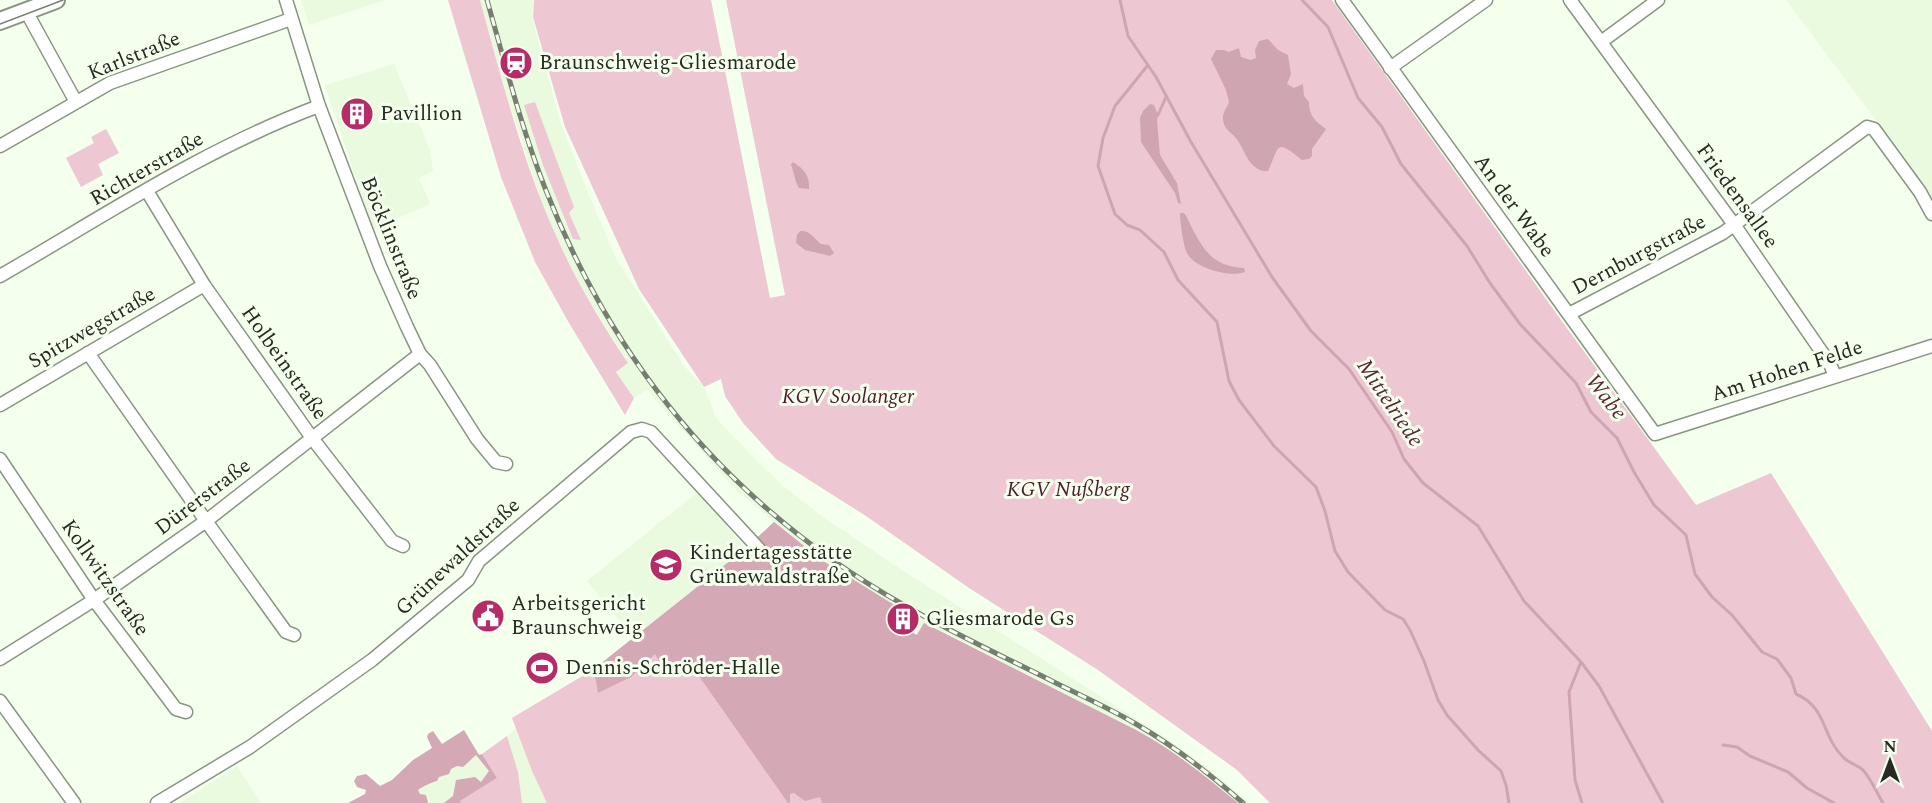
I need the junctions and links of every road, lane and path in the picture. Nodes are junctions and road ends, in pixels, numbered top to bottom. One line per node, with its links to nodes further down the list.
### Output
1 (56, 0): 7 (street)
2 (285, 0): 8 (street, Böcklinstraße)
3 (1342, 0): 11 (street, An der Wabe)
4 (1486, 0): 11 (street)
5 (1570, 0): 10 (street, Friedensallee)
6 (1658, 0): 10 (street)
7 (26, 11): 9 (street); 12 (street)
8 (291, 19): 12 (street, Karlstraße); 13 (street, Böcklinstraße)
9 (0, 21)
10 (1601, 42): 17 (street, Friedensallee)
11 (1390, 68): 20 (street, An der Wabe)
12 (76, 102): 14 (street, Karlstraße)
13 (319, 106): 15 (street, Richterstraße); 23 (street, Böcklinstraße)
14 (0, 146)
15 (147, 191): 18 (street, Richterstraße); 19 (street, Holbeinstraße)
16 (1932, 214): 17 (street, Dernburgstraße)
17 (1735, 226): 20 (street, Dernburgstraße); 24 (street, Friedensallee)
18 (0, 276)
19 (204, 285): 22 (street, Spitzwegstraße); 27 (street, Holbeinstraße)
20 (1569, 314): 26 (street, An der Wabe)
21 (1932, 346): 24 (street, Am Hohen Felde)
22 (88, 353): 25 (street, Spitzwegstraße); 30 (street)
23 (420, 354): 27 (street, Dürerstraße); 29 (street, Böcklinstraße)
24 (1835, 376): 26 (street, Am Hohen Felde)
25 (0, 405)
26 (1655, 434)
27 (312, 438): 30 (street, Dürerstraße); 31 (street, Holbeinstraße)
28 (0, 459): 33 (street, Kollwitzstraße)
29 (506, 464)
30 (206, 521): 33 (street, Dürerstraße); 34 (street)
31 (403, 546)
32 (759, 549): 39 (street, Grünewaldstraße)
33 (94, 600): 35 (street, Dürerstraße); 37 (street, Kollwitzstraße)
34 (294, 635)
35 (0, 659)
36 (0, 702): 38 (street)
37 (186, 712)
38 (74, 803)
39 (158, 803)

